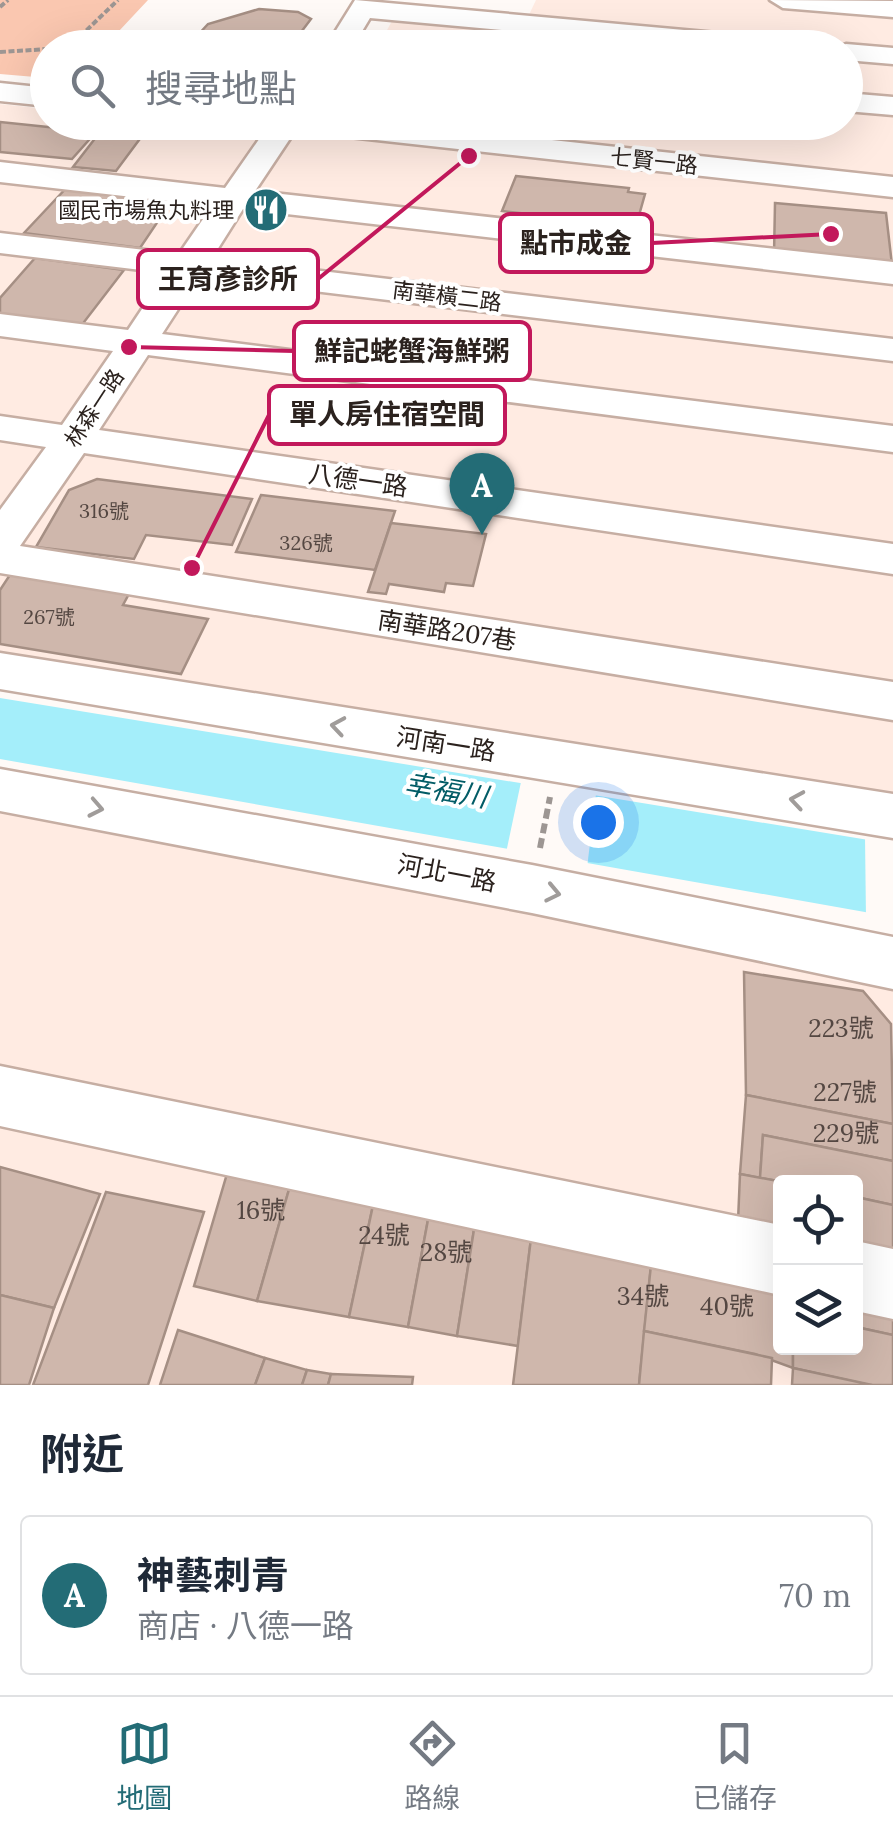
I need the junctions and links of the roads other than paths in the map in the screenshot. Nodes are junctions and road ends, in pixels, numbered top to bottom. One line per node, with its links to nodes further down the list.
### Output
1 (783, 0): 3 (street)
2 (365, 4): 4 (street); 5 (street)
3 (893, 9)
4 (349, 30)
5 (618, 30)
6 (863, 53): 7 (street)
7 (893, 56)
8 (0, 92): 9 (street)
9 (30, 95)
10 (863, 103): 11 (street)
11 (893, 106)
12 (274, 140): 16 (street, 林森一路)
13 (461, 140): 15 (street, 七賢一路)
14 (0, 172): 16 (street)
15 (893, 187)
16 (232, 200): 18 (street, 林森一路); 19 (street)
17 (0, 244): 18 (street, 南華橫二路)
18 (186, 265): 21 (street, 林森一路); 22 (street, 南華橫二路)
19 (893, 272)
20 (0, 325): 21 (street)
21 (136, 341): 24 (street, 林森一路); 25 (street)
22 (893, 350)
23 (0, 428): 24 (street, 八德一路)
24 (75, 438): 26 (street, 林森一路); 28 (street, 八德一路)
25 (893, 439)
26 (0, 542)
27 (0, 558): 30 (street, 南華路207巷)
28 (893, 559)
29 (0, 671): 32 (street, 河南一路, one-way to 29)
30 (893, 701)
31 (0, 790): 33 (street, 河北一路, one-way to 33)
32 (893, 816)
33 (893, 963)
34 (0, 1096): 35 (street)
35 (773, 1259)
36 (863, 1278): 37 (street)
37 (893, 1284)

